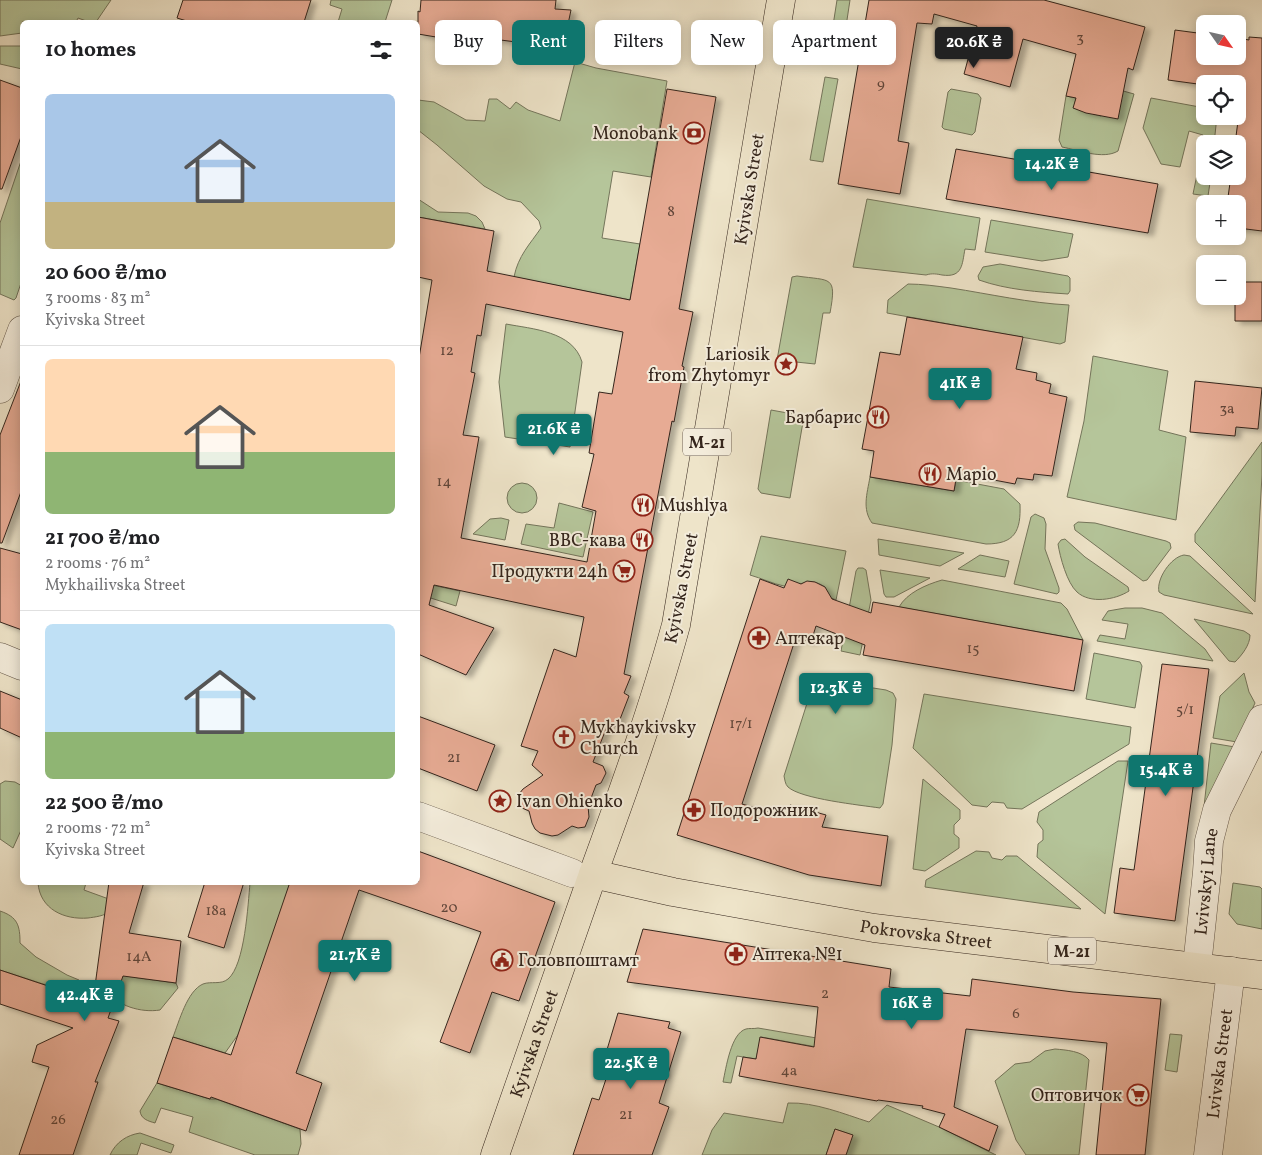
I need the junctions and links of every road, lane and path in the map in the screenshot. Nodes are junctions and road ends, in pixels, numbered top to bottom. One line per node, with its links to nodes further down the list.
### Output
1 (781, 0): 9 (main road, Kyivska Street / М-21)
2 (798, 0): 9 (main road, Kyivska Street / М-21)
3 (20, 335): 4 (street)
4 (0, 389)
5 (0, 658): 6 (street)
6 (20, 665)
7 (1262, 719): 10 (street, Lvivskyi Lane)
8 (420, 817): 9 (street)
9 (591, 875): 10 (main road, Pokrovska Street / М-21); 13 (main road, Kyivska Street); 14 (main road, Kyivska Street)
10 (1197, 966): 11 (main road, Pokrovska Street / М-21)
11 (1231, 971): 12 (main road, Pokrovska Street / М-21); 15 (street, Lvivska Street)
12 (1262, 975)
13 (495, 1155)
14 (513, 1155)
15 (1208, 1155)

